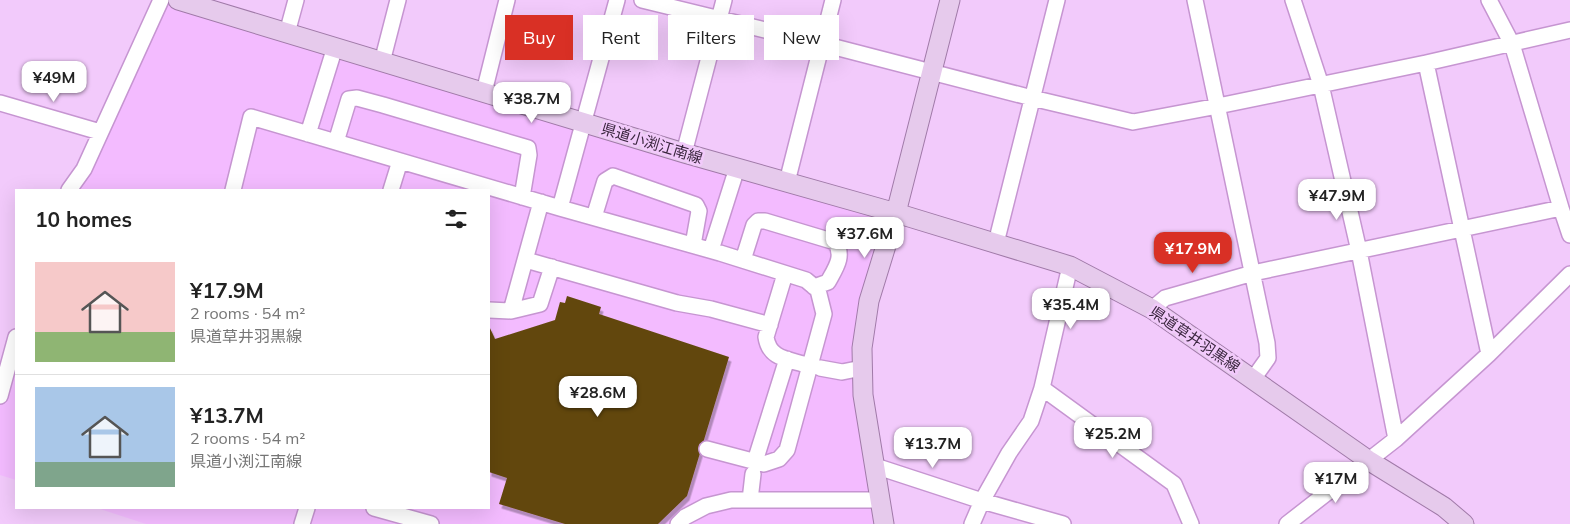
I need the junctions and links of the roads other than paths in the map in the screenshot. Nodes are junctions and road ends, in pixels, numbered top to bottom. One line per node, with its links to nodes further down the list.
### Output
1 (161, 0): 34 (street)
2 (178, 0): 19 (main road, 県道小渕江南線)
3 (296, 0): 19 (street)
4 (398, 0): 25 (street)
5 (507, 0): 29 (street)
6 (617, 0): 33 (street)
7 (642, 0): 15 (street)
8 (724, 0): 16 (street)
9 (833, 0): 17 (street)
10 (950, 0): 27 (main road)
11 (1057, 0): 30 (street)
12 (1195, 0): 32 (street)
13 (1292, 0): 28 (street)
14 (1489, 0): 20 (street)
15 (703, 15)
16 (720, 15)
17 (830, 15)
18 (1570, 30): 20 (street)
19 (287, 33): 21 (main road, 県道小渕江南線)
20 (1512, 44): 26 (street); 47 (street)
21 (335, 47): 25 (main road, 県道小渕江南線); 35 (street)
22 (839, 48): 27 (street)
23 (708, 60): 37 (street)
24 (819, 60): 40 (street)
25 (382, 62): 29 (main road, 県道小渕江南線)
26 (1426, 63): 28 (street); 50 (street)
27 (931, 72): 30 (street); 48 (main road)
28 (1321, 85): 32 (street); 55 (street)
29 (484, 92): 33 (main road, 県道小渕江南線)
30 (1032, 98): 32 (street); 52 (street)
31 (0, 103): 34 (street)
32 (1218, 106): 60 (street)
33 (584, 123): 37 (main road, 県道小渕江南線); 46 (street)
34 (100, 132): 41 (street)
35 (308, 134): 36 (street); 42 (street)
36 (336, 142): 38 (street); 44 (street)
37 (684, 153): 39 (main road, 県道小渕江南線)
38 (400, 161): 43 (street); 44 (street)
39 (737, 168): 40 (main road, 県道小渕江南線); 54 (street)
40 (786, 182): 48 (main road, 県道小渕江南線)
41 (70, 189)
42 (233, 189)
43 (391, 189)
44 (522, 197): 45 (street)
45 (541, 202): 46 (street); 56 (street)
46 (560, 208): 49 (street)
47 (1561, 208): 50 (street); 51 (street)
48 (896, 213): 52 (main road, 県道草井羽黒線); 73 (main road)
49 (594, 218): 53 (street); 53 (street)
50 (1460, 229): 55 (street); 69 (street)
51 (1570, 235)
52 (996, 243): 58 (main road, 県道草井羽黒線)
53 (694, 245): 54 (street)
54 (711, 250): 57 (street)
55 (1359, 251): 60 (street); 77 (street)
56 (526, 260): 59 (street); 66 (street)
57 (744, 260): 61 (street); 63 (street)
58 (1070, 266): 64 (main road, 県道草井羽黒線); 75 (street)
59 (552, 267): 66 (street); 67 (street)
60 (1252, 273): 64 (street); 74 (street)
61 (785, 274): 63 (street); 67 (street)
62 (1570, 274): 69 (street)
63 (814, 287): 78 (street)
64 (1152, 309): 74 (main road, 県道草井羽黒線)
65 (490, 310): 66 (street)
66 (510, 311)
67 (770, 325): 70 (street)
68 (15, 341): 76 (street)
69 (1488, 354): 77 (street)
70 (787, 359): 71 (street); 79 (street)
71 (803, 364)
72 (820, 368): 73 (street)
73 (862, 368): 81 (main road)
74 (1253, 379): 80 (main road, 県道草井羽黒線)
75 (1042, 388): 85 (street); 94 (street)
76 (0, 396)
77 (1396, 439): 80 (street)
78 (707, 449)
79 (757, 455)
80 (1368, 460): 95 (street); 96 (main road, 県道草井羽黒線)
81 (875, 466): 84 (main road); 85 (street)
82 (753, 474): 83 (street)
83 (750, 500): 84 (street); 90 (street)
84 (880, 500): 91 (main road)
85 (982, 501): 92 (street); 93 (street)
86 (307, 509): 88 (street)
87 (378, 509): 89 (street)
88 (302, 524)
89 (430, 524)
90 (678, 524)
91 (884, 524)
92 (972, 524)
93 (1063, 524)
94 (1191, 524)
95 (1287, 524)
96 (1464, 524)

